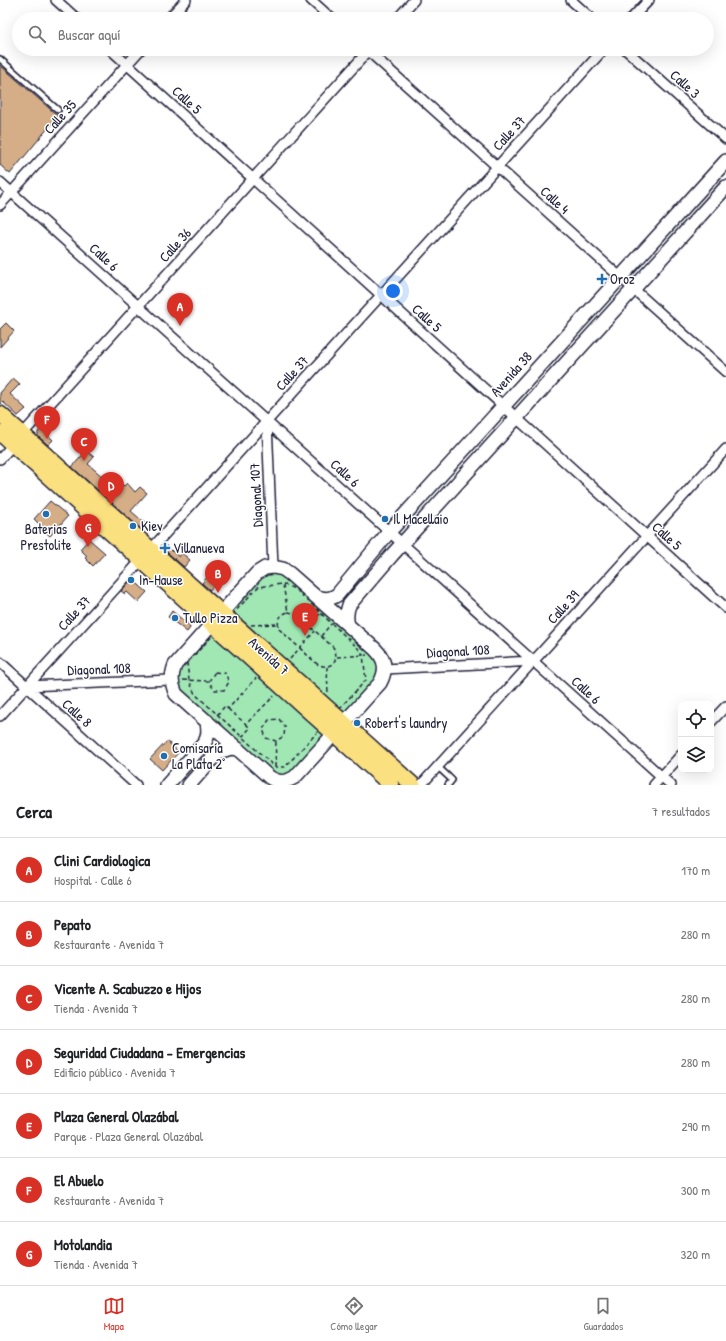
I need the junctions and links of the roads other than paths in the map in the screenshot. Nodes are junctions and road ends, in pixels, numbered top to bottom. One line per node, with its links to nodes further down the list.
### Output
1 (56, 0): 7 (street)
2 (186, 0): 8 (street)
3 (311, 0): 9 (street)
4 (414, 0): 10 (street)
5 (571, 0): 11 (street)
6 (648, 0): 12 (street)
7 (69, 12)
8 (175, 12)
9 (324, 12)
10 (403, 12)
11 (584, 12)
12 (637, 12)
13 (118, 56): 20 (street, Calle 5)
14 (134, 56): 20 (street, Calle 35)
15 (363, 56): 25 (street, Calle 36)
16 (375, 56): 24 (street, Calle 4)
17 (598, 56): 24 (street, Calle 37)
18 (634, 56): 22 (street, Calle 3)
19 (0, 59): 21 (lane)
20 (127, 64): 25 (street, Calle 5); 28 (street, Calle 35)
21 (58, 110)
22 (726, 139)
23 (726, 161): 30 (main road, Avenida 38)
24 (497, 167): 30 (street, Calle 4); 32 (street, Calle 37)
25 (253, 179): 32 (street, Calle 5); 33 (street, Calle 36)
26 (0, 182): 28 (street, Calle 6)
27 (726, 187): 31 (main road)
28 (11, 192): 29 (street, Calle 35); 33 (street, Calle 6)
29 (0, 205)
30 (620, 277): 31 (street, Calle 4); 35 (main road, Avenida 38)
31 (633, 289): 34 (street, Calle 4); 37 (main road)
32 (381, 295): 35 (street, Calle 5); 38 (street, Calle 37)
33 (138, 306): 38 (street, Calle 6); 40 (street, Calle 36)
34 (726, 372)
35 (504, 406): 37 (street, Calle 5); 43 (main road, Avenida 38)
36 (0, 414): 40 (main road, Avenida 7)
37 (517, 418): 44 (street, Calle 5); 45 (main road)
38 (267, 422): 43 (street, Calle 6); 46 (street, Calle 37); 47 (street, Diagonal 107)
39 (0, 433): 40 (main road, Avenida 7)
40 (18, 439): 42 (street, Calle 36); 46 (main road, Avenida 7)
41 (726, 449): 44 (street, Calle 39)
42 (0, 459)
43 (390, 532): 45 (street, Calle 6); 48 (main road, Avenida 38)
44 (647, 536): 49 (street, Calle 5); 52 (street, Calle 39)
45 (403, 544): 51 (main road); 52 (street, Calle 6)
46 (146, 555): 50 (main road, Avenida 7); 56 (street, Calle 37)
47 (278, 568): 48 (main road); 50 (main road)
48 (316, 596): 51 (main road)
49 (726, 608)
50 (216, 618): 55 (main road); 61 (main road, Avenida 7)
51 (348, 625): 54 (main road)
52 (533, 661): 54 (street, Diagonal 108); 64 (street, Calle 39); 65 (street, Calle 6)
53 (0, 662): 56 (street, Calle 8)
54 (385, 669): 61 (main road)
55 (171, 680): 56 (street, Diagonal 108); 59 (main road)
56 (27, 686): 58 (street, Calle 37); 67 (street, Calle 8)
57 (726, 706): 60 (street)
58 (0, 716)
59 (212, 718): 62 (main road); 68 (main road)
60 (714, 719)
61 (339, 728): 66 (main road); 70 (main road, Avenida 7); 71 (main road, Avenida 7)
62 (240, 743): 66 (main road); 69 (main road)
63 (678, 758): 65 (street)
64 (438, 767): 72 (street, Calle 39); 73 (lane)
65 (662, 776): 74 (street); 75 (street, Calle 6)
66 (279, 783)
67 (136, 785)
68 (167, 785)
69 (189, 785)
70 (391, 785)
71 (413, 785)
72 (421, 785)
73 (448, 785)
74 (654, 785)
75 (671, 785)

